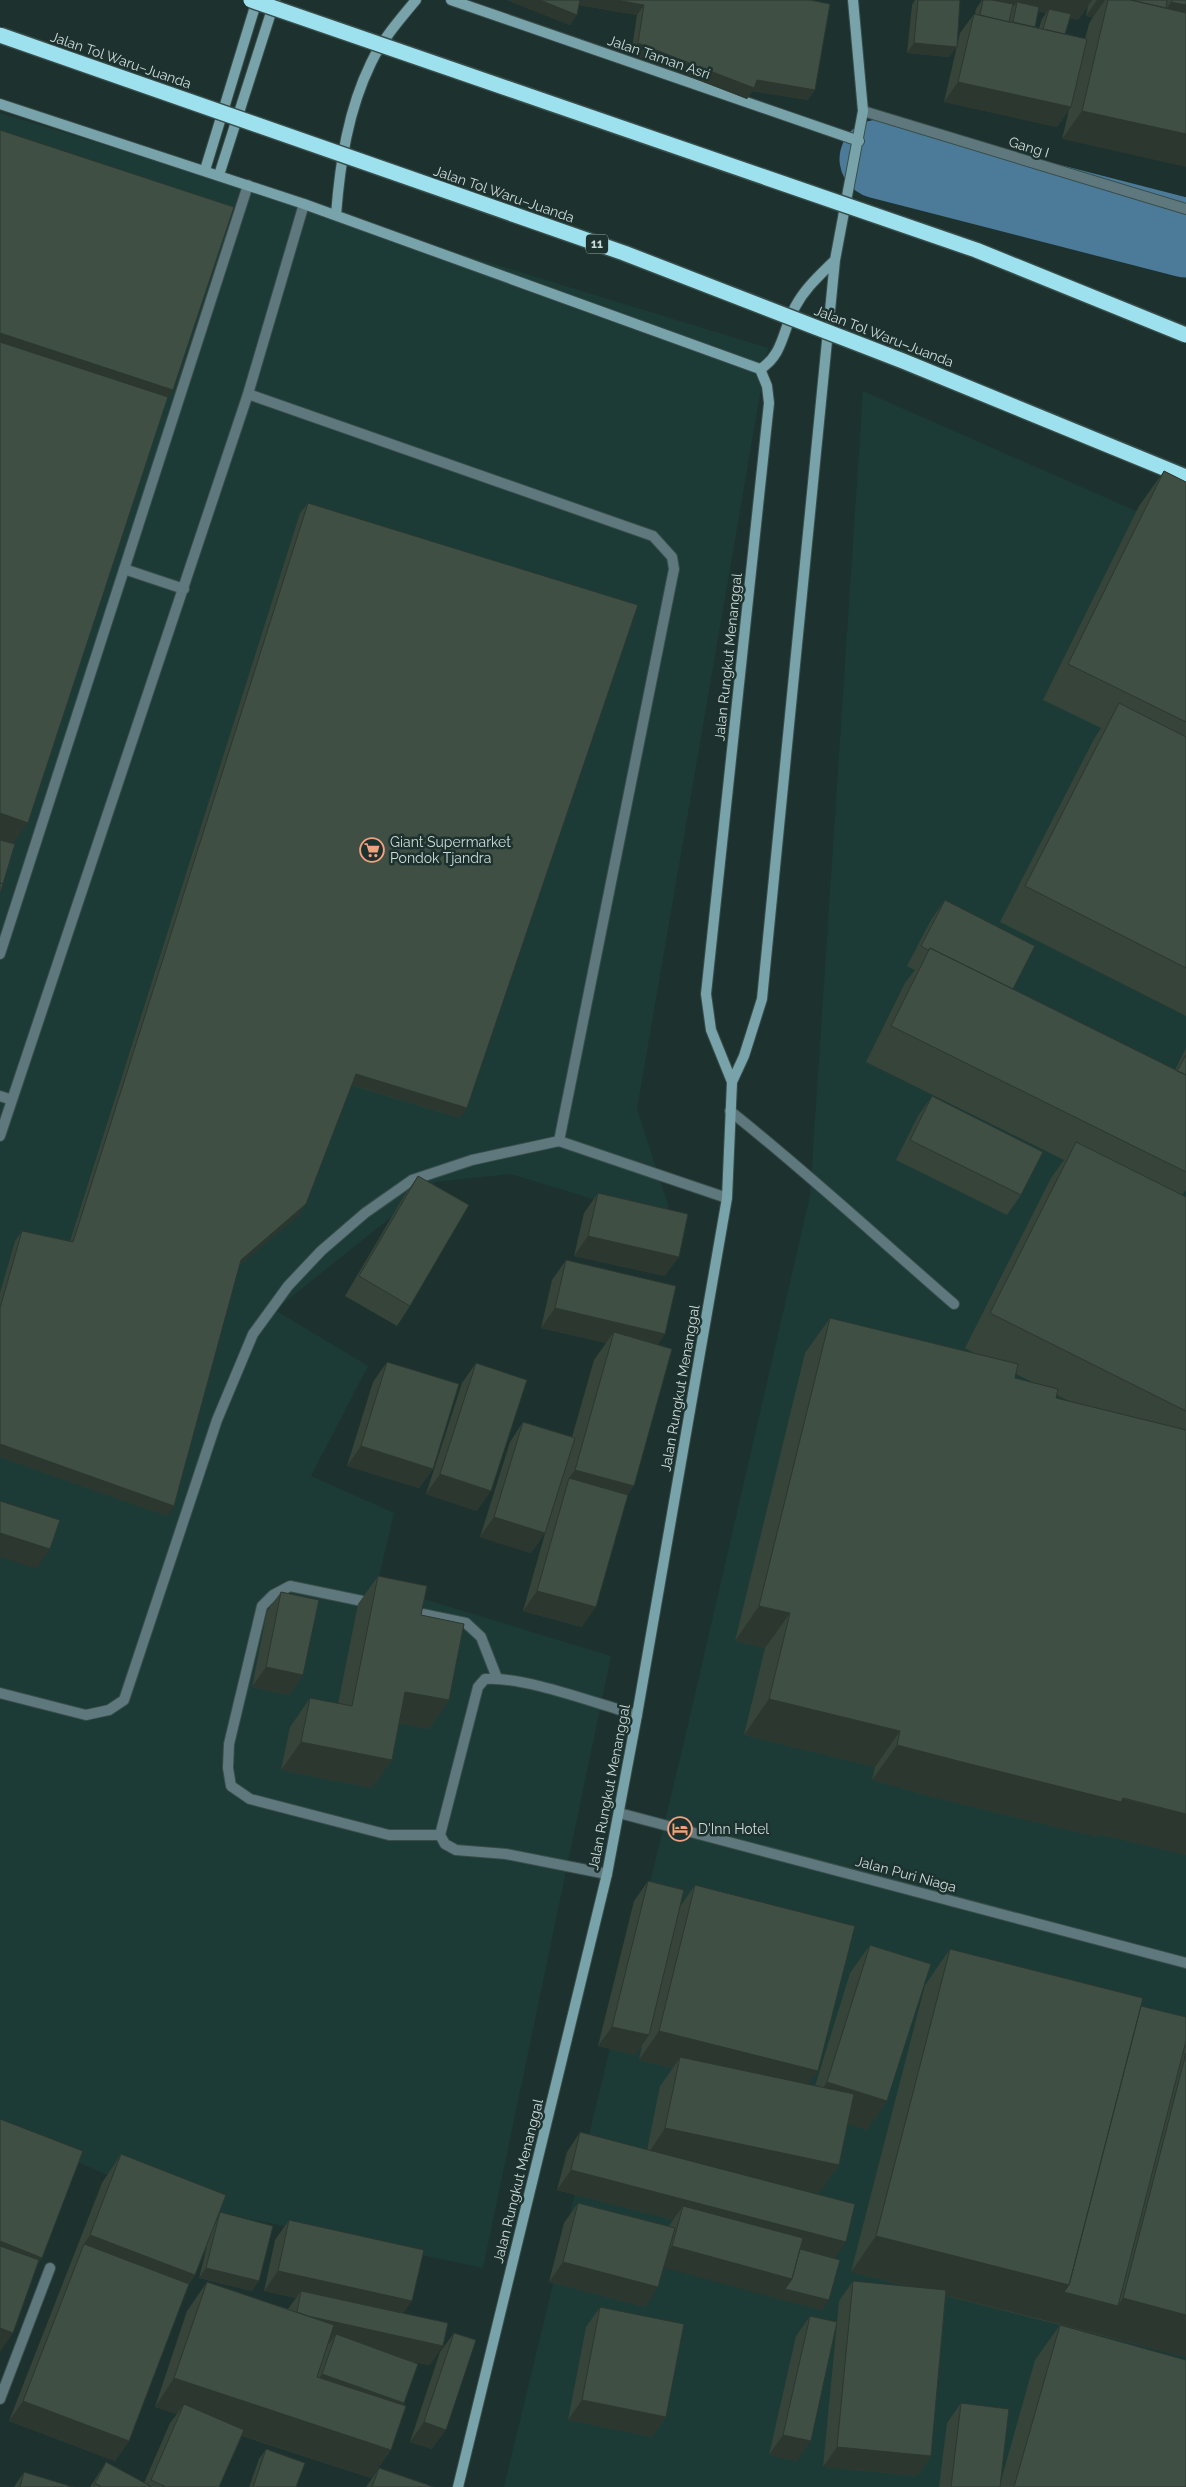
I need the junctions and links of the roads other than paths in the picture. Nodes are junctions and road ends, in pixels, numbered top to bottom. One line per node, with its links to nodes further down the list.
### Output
1 (251, 0): 18 (highway, bridge)
2 (257, 0): 11 (main road)
3 (275, 0): 12 (main road)
4 (416, 0): 16 (main road)
5 (451, 0): 10 (main road, Jalan Taman Asri)
6 (853, 0): 9 (main road, Jalan Rungkut Menanggal)
7 (0, 35): 21 (highway, Jalan Tol Waru–Juanda / 11, bridge)
8 (0, 104): 11 (main road)
9 (863, 111): 10 (main road, Jalan Rungkut Menanggal); 15 (street, Gang I)
10 (859, 141): 17 (main road, Jalan Rungkut Menanggal)
11 (205, 170): 12 (main road)
12 (219, 175): 13 (main road)
13 (248, 185): 14 (main road); 22 (street)
14 (304, 204): 16 (main road); 20 (street)
15 (1186, 209)
16 (336, 215): 19 (main road)
17 (835, 260): 19 (main road); 25 (main road, Jalan Rungkut Menanggal)
18 (1186, 335)
19 (760, 369): 25 (main road, Jalan Rungkut Menanggal)
20 (248, 394): 23 (street); 30 (street)
21 (1186, 477)
22 (124, 569): 23 (street); 24 (street)
23 (184, 588): 27 (street)
24 (0, 954)
25 (732, 1082): 28 (main road, Jalan Rungkut Menanggal)
26 (0, 1096): 27 (street)
27 (12, 1100): 29 (street)
28 (730, 1111): 31 (main road, Jalan Rungkut Menanggal); 32 (street)
29 (0, 1136)
30 (559, 1141): 31 (street); 36 (street)
31 (726, 1198): 37 (main road, Jalan Rungkut Menanggal)
32 (954, 1304)
33 (382, 1606): 39 (street)
34 (401, 1610): 35 (street)
35 (497, 1678): 37 (street); 39 (street)
36 (0, 1693)
37 (637, 1715): 38 (main road, Jalan Rungkut Menanggal)
38 (619, 1813): 40 (main road, Jalan Rungkut Menanggal); 41 (street, Jalan Puri Niaga)
39 (440, 1835): 40 (street)
40 (607, 1874): 44 (main road, Jalan Rungkut Menanggal)
41 (1186, 1962)
42 (50, 2268): 43 (street)
43 (0, 2400)
44 (458, 2487)

